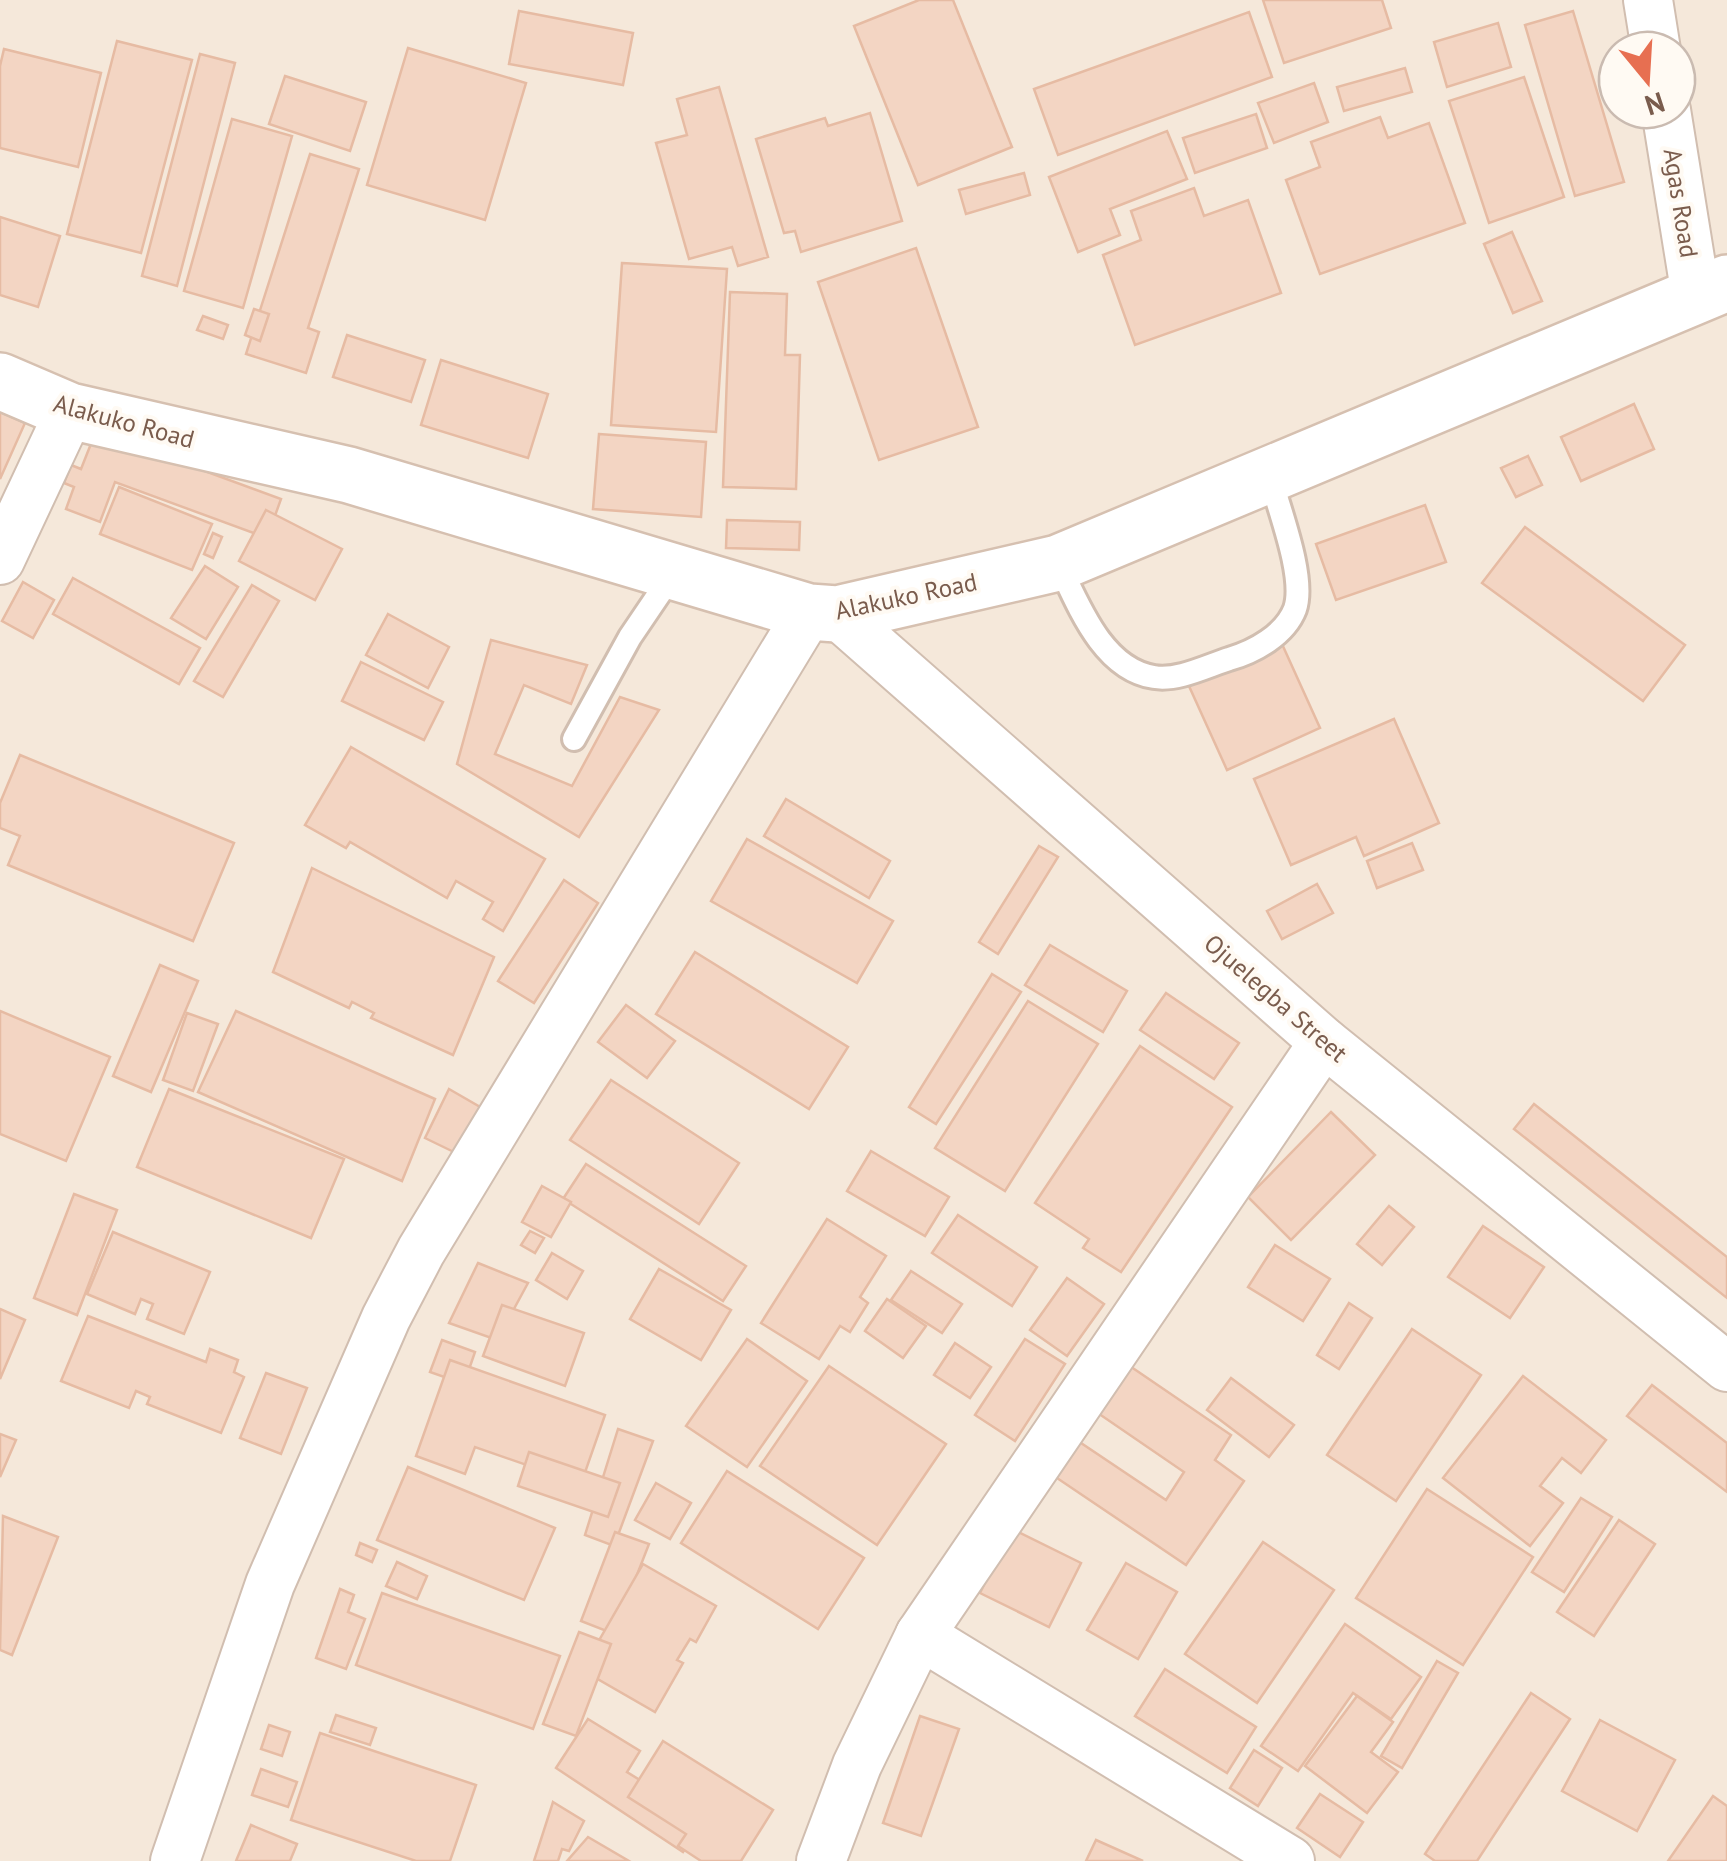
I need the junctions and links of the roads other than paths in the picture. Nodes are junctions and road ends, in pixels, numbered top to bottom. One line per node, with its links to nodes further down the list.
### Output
1 (1648, 0): 2 (street)
2 (1653, 30)
3 (1671, 130): 4 (street, Agas Road)
4 (1712, 290): 7 (main road, Alakuko Road)
5 (0, 381): 6 (main road, Alakuko Road)
6 (70, 411): 8 (street); 10 (main road, Alakuko Road)
7 (1269, 474): 9 (main road, Alakuko Road); 9 (lane)
8 (0, 560)
9 (1058, 562): 11 (main road, Alakuko Road)
10 (674, 572): 11 (main road, Alakuko Road); 12 (lane)
11 (823, 613): 13 (street, Ojuelegba Street); 16 (street)
12 (574, 739)
13 (1324, 1042): 14 (street, Ojuelegba Street); 15 (street)
14 (1727, 1367)
15 (920, 1635): 17 (street); 18 (street)
16 (175, 1861)
17 (821, 1861)
18 (1290, 1861)

